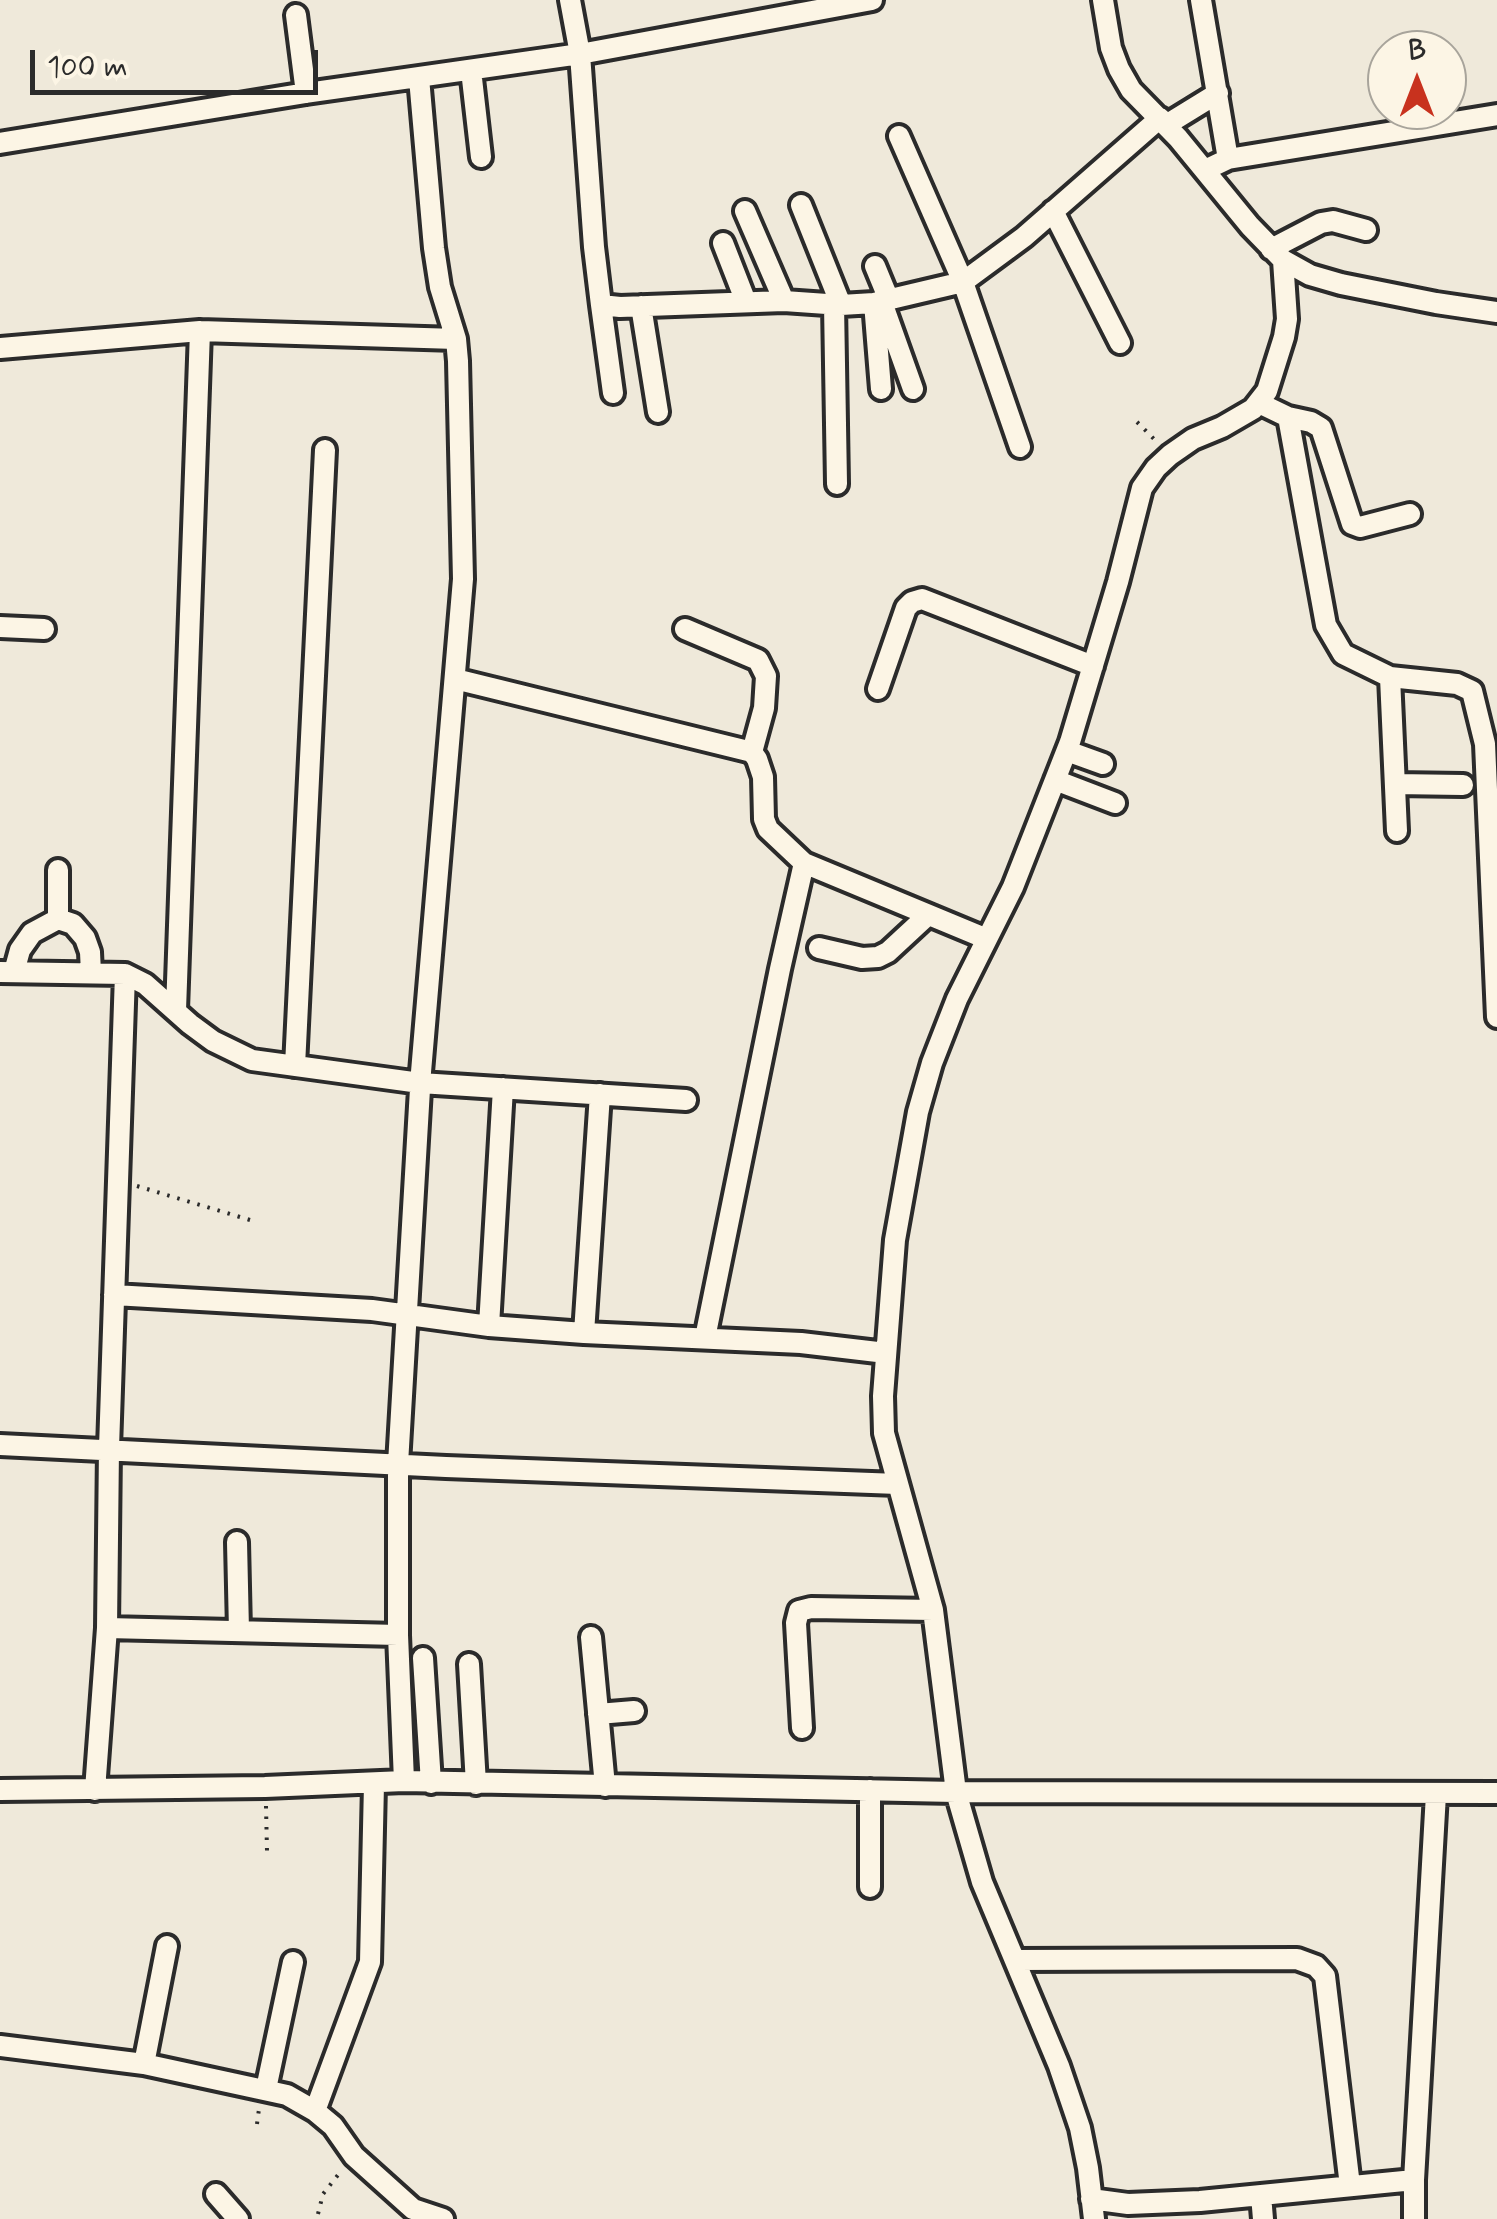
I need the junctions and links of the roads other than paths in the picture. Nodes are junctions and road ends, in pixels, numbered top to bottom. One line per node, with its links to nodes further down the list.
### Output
1 (570, 0): 6 (street)
2 (872, 0): 6 (street)
3 (1102, 0): 12 (street)
4 (1201, 0): 10 (street)
5 (296, 14): 9 (street)
6 (580, 54): 7 (street); 30 (street)
7 (472, 70): 8 (street); 15 (street)
8 (420, 78): 9 (street); 34 (street)
9 (306, 93): 14 (street)
10 (1218, 93): 12 (street); 16 (street)
11 (1497, 116): 16 (street)
12 (1163, 121): 17 (street); 19 (street)
13 (898, 136): 25 (street)
14 (0, 142)
15 (481, 157)
16 (1228, 159): 17 (street)
17 (1205, 170): 23 (street)
18 (800, 205): 29 (street)
19 (1053, 211): 25 (street); 35 (street)
20 (745, 212): 26 (street)
21 (1366, 230): 23 (street)
22 (723, 242): 27 (street)
23 (1277, 254): 32 (street); 40 (street)
24 (875, 266): 28 (street)
25 (963, 282): 28 (street); 43 (street)
26 (784, 300): 27 (street); 29 (street)
27 (746, 302): 31 (street)
28 (882, 302): 29 (street); 37 (street); 38 (street)
29 (838, 304): 45 (street)
30 (601, 305): 31 (street); 39 (street)
31 (641, 306): 41 (street)
32 (1497, 312)
33 (200, 331): 34 (street); 36 (street); 71 (street)
34 (456, 339): 52 (street)
35 (1120, 343)
36 (0, 348)
37 (881, 389)
38 (912, 389)
39 (613, 393)
40 (1258, 402): 42 (street); 50 (street)
41 (658, 412)
42 (1288, 418): 46 (street); 51 (street)
43 (1020, 447)
44 (325, 450): 73 (street)
45 (838, 484)
46 (1410, 514)
47 (0, 627): 48 (street)
48 (44, 628)
49 (685, 629): 55 (street)
50 (1093, 666): 53 (street); 54 (street)
51 (1390, 677): 58 (street); 72 (street)
52 (455, 680): 55 (street); 74 (street)
53 (878, 689)
54 (1067, 751): 56 (street); 57 (street)
55 (752, 752): 62 (street)
56 (1103, 764)
57 (1055, 780): 60 (street); 66 (street)
58 (1395, 784): 59 (street); 61 (street)
59 (1463, 785)
60 (1114, 802)
61 (1397, 832)
62 (804, 863): 64 (street); 82 (street)
63 (58, 870): 65 (street)
64 (928, 915): 66 (street); 67 (street)
65 (58, 919): 68 (street); 69 (street)
66 (987, 939): 83 (street)
67 (819, 948)
68 (7, 972): 69 (street)
69 (91, 974): 70 (street)
70 (126, 974): 71 (street); 78 (street)
71 (176, 1010): 73 (street)
72 (1497, 1017)
73 (295, 1066): 74 (street)
74 (420, 1083): 75 (street); 79 (street)
75 (503, 1088): 76 (street); 80 (street)
76 (600, 1094): 77 (street); 81 (street)
77 (686, 1100)
78 (114, 1295): 79 (street); 85 (street)
79 (406, 1314): 80 (street); 86 (street)
80 (489, 1326): 81 (street)
81 (584, 1332): 82 (street)
82 (705, 1338): 83 (street)
83 (886, 1352): 87 (street)
84 (0, 1444): 85 (street)
85 (110, 1448): 86 (street); 90 (street)
86 (398, 1464): 87 (street); 92 (street)
87 (898, 1484): 89 (street)
88 (237, 1542): 91 (street)
89 (933, 1610): 98 (street); 107 (street)
90 (106, 1628): 91 (street); 105 (street)
91 (239, 1631): 92 (street)
92 (398, 1635): 99 (street)
93 (591, 1637): 97 (street)
94 (422, 1658): 101 (street)
95 (469, 1664): 102 (street)
96 (634, 1711): 97 (street)
97 (598, 1714): 103 (street)
98 (802, 1728)
99 (404, 1782): 100 (street); 101 (street)
100 (374, 1784): 105 (street); 117 (street)
101 (431, 1784): 102 (street)
102 (476, 1784): 103 (street)
103 (605, 1786): 106 (street)
104 (0, 1790): 105 (street)
105 (95, 1790)
106 (870, 1790): 107 (street); 110 (street)
107 (956, 1792): 109 (street); 112 (street)
108 (1497, 1793): 109 (street)
109 (1436, 1794): 118 (street)
110 (870, 1887)
111 (167, 1946): 115 (street)
112 (1015, 1960): 119 (street); 122 (street)
113 (293, 1962): 116 (street)
114 (0, 2046): 115 (street)
115 (144, 2064): 116 (street)
116 (266, 2090): 117 (street)
117 (314, 2112): 123 (street)
118 (1414, 2180): 119 (street); 127 (street)
119 (1350, 2186): 121 (street)
120 (216, 2194): 124 (street)
121 (1261, 2195): 122 (street); 126 (street)
122 (1092, 2209)
123 (411, 2214): 125 (street)
124 (238, 2219)
125 (443, 2219)
126 (1263, 2219)
127 (1414, 2219)

